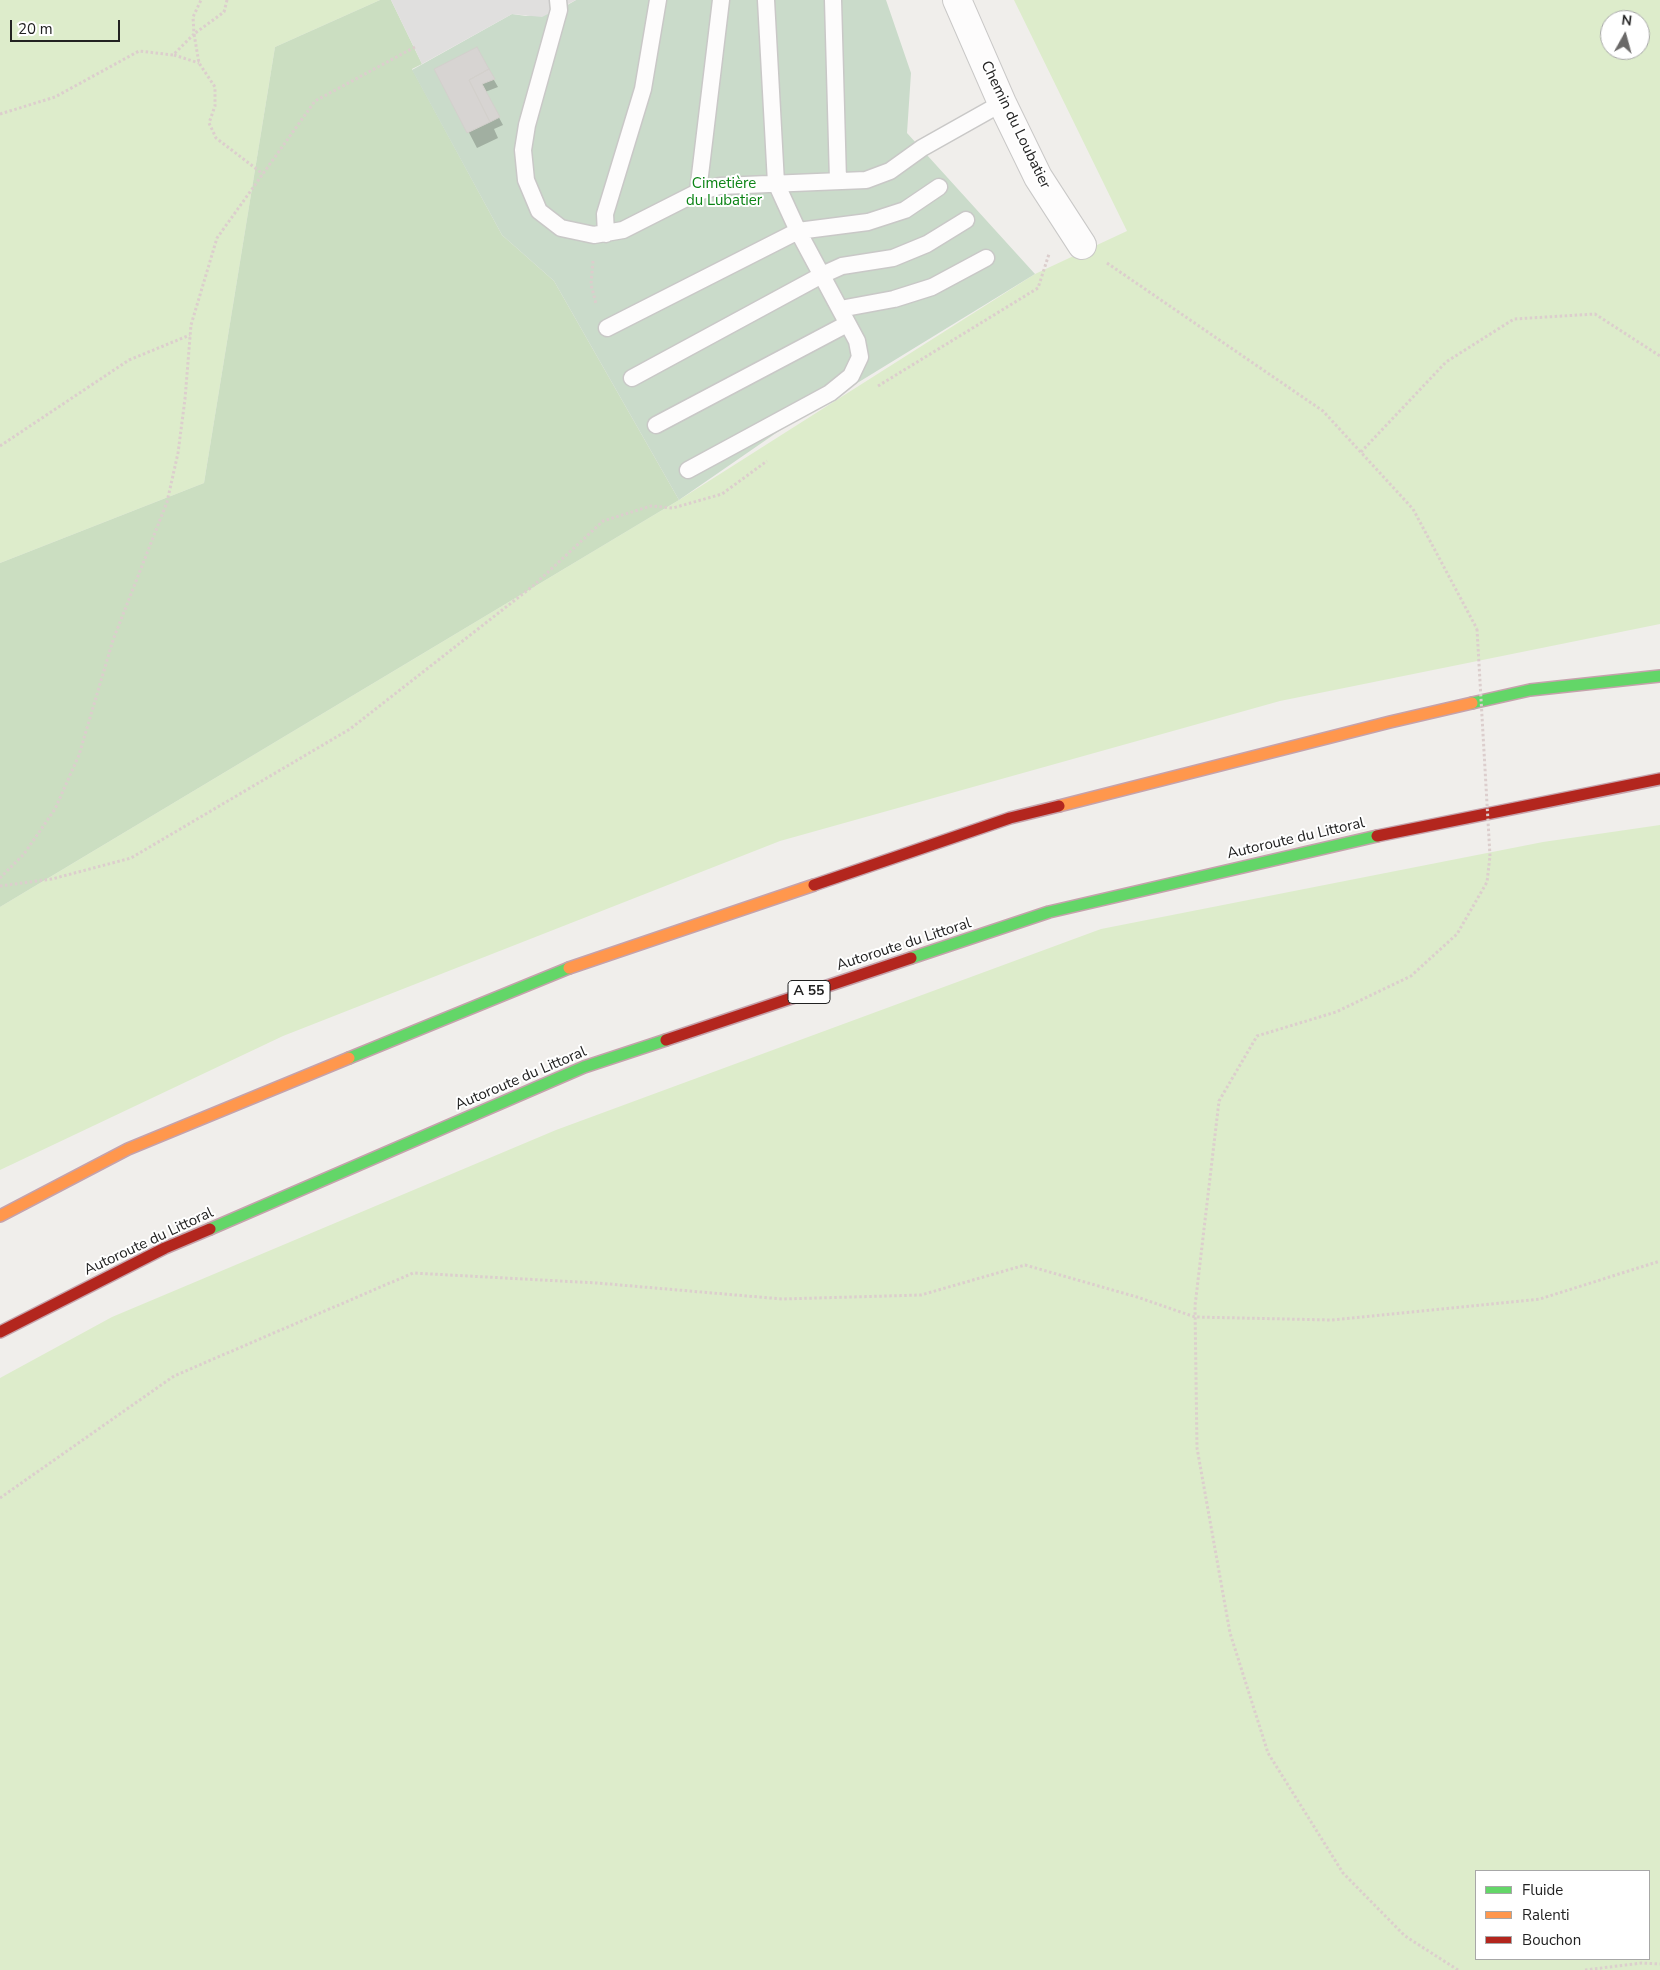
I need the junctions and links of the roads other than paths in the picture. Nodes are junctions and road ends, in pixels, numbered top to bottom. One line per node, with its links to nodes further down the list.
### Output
1 (558, 0): 14 (lane)
2 (658, 0): 14 (lane)
3 (721, 0): 11 (lane)
4 (766, 0): 9 (lane)
5 (833, 0): 8 (lane)
6 (957, 0): 7 (street, Chemin du Loubatier)
7 (1002, 103): 8 (lane); 15 (street, Chemin du Loubatier)
8 (838, 180): 9 (lane)
9 (776, 183): 11 (lane); 13 (lane)
10 (939, 187): 13 (lane)
11 (698, 192): 14 (lane)
12 (966, 220): 17 (lane)
13 (798, 231): 17 (lane); 20 (lane)
14 (606, 234)
15 (1076, 236)
16 (986, 258): 18 (lane)
17 (822, 275): 18 (lane); 21 (lane)
18 (840, 309): 19 (lane)
19 (847, 324): 22 (lane); 23 (lane)
20 (607, 328)
21 (632, 378)
22 (656, 425)
23 (688, 470)
24 (1651, 665): 26 (highway)
25 (1660, 676): 26 (highway)
26 (1530, 690): 28 (highway)
27 (1660, 779): 29 (highway, Autoroute du Littoral / A 55)
28 (0, 1216)
29 (0, 1332)

